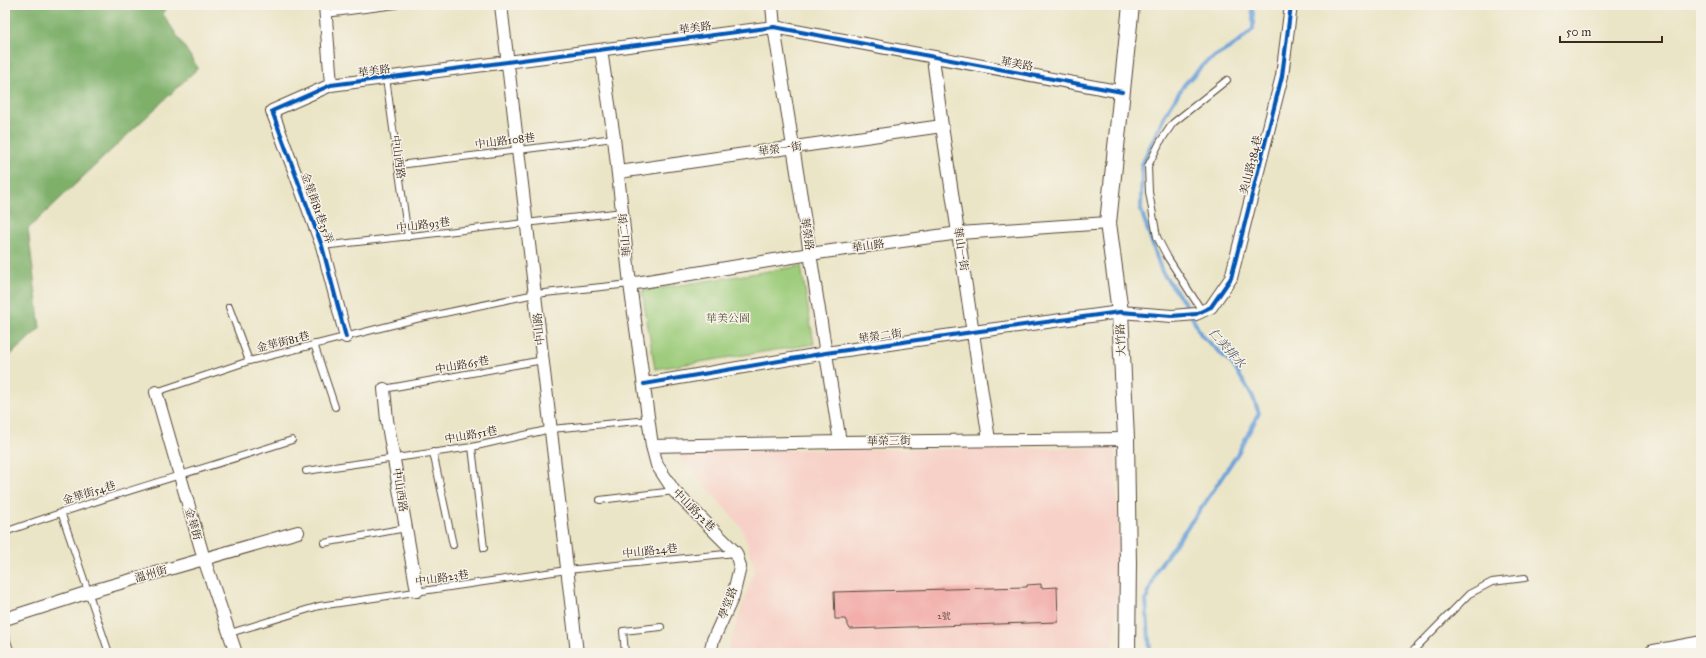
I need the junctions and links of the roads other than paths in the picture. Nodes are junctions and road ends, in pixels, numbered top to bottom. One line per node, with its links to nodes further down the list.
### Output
1 (396, 5): 6 (lane)
2 (501, 5): 10 (street, 中山路)
3 (772, 5): 7 (street, 華榮路)
4 (1131, 5): 14 (street, 大竹路)
5 (1291, 5): 33 (street, 美山路384巷)
6 (326, 9): 13 (street)
7 (774, 27): 8 (street, 華美路); 9 (street, 華美路); 18 (street, 華榮路)
8 (601, 50): 10 (street, 華美路); 17 (street, 華山二街)
9 (933, 58): 14 (street, 華美路); 16 (street, 華山一街)
10 (507, 62): 11 (street, 華美路); 19 (street, 中山路)
11 (386, 78): 13 (street, 華美路); 20 (lane, 中山西路)
12 (1227, 80): 33 (lane)
13 (331, 85): 15 (street, 華美路)
14 (1122, 92): 24 (street, 大竹路)
15 (272, 111): 27 (street, 金華街81巷35弄)
16 (942, 126): 18 (street, 華榮一街); 25 (street, 華山一街)
17 (614, 138): 19 (lane, 中山路108巷); 21 (street, 華山二街)
18 (793, 148): 21 (street, 華榮一街); 28 (street, 華榮路)
19 (518, 149): 20 (lane, 中山路108巷); 23 (street, 中山路)
20 (399, 165): 26 (lane, 中山西路)
21 (619, 172): 22 (street, 華山二街)
22 (623, 212): 23 (lane, 中山路93巷); 29 (street, 華山二街)
23 (526, 222): 26 (lane, 中山路93巷); 30 (street, 中山路)
24 (1108, 223): 25 (street, 華山路); 32 (street, 大竹路)
25 (959, 233): 28 (street, 華山路); 34 (street, 華山一街)
26 (408, 237): 27 (lane, 中山路93巷)
27 (322, 246): 35 (street, 金華街81巷35弄)
28 (810, 254): 29 (street, 華山路); 37 (street, 華榮路)
29 (630, 284): 30 (lane, 金華街81巷); 40 (street, 華山二街)
30 (535, 294): 35 (lane, 金華街81巷); 38 (street, 中山路)
31 (230, 307): 39 (lane)
32 (1120, 312): 33 (street, 華榮二街); 34 (street, 華榮二街); 46 (street, 大竹路)
33 (1199, 312)
34 (973, 332): 37 (street, 華榮二街); 48 (street, 華山一街)
35 (346, 336): 36 (lane, 金華街81巷)
36 (314, 344): 39 (lane, 金華街81巷); 43 (lane)
37 (826, 353): 40 (street, 華榮二街); 49 (street, 華榮路)
38 (543, 360): 41 (lane, 中山路65巷); 45 (street, 中山路)
39 (249, 361): 42 (lane, 金華街81巷)
40 (644, 384): 44 (street, 華山二街)
41 (384, 389): 53 (street, 中山西路)
42 (156, 392): 55 (street, 金華街)
43 (335, 407)
44 (649, 420): 45 (lane); 50 (street, 中山路52巷)
45 (551, 429): 51 (lane, 中山路51巷); 67 (street, 中山路)
46 (1126, 439): 48 (street, 華榮三街); 82 (street, 大竹路)
47 (292, 440): 55 (lane, 金華街54巷)
48 (989, 440): 49 (street, 華榮三街)
49 (840, 442): 50 (street, 華榮三街)
50 (652, 446): 56 (street, 中山路52巷)
51 (472, 447): 52 (lane, 中山路51巷); 64 (lane)
52 (433, 452): 53 (lane, 中山路51巷); 63 (lane)
53 (395, 457): 54 (lane, 中山路51巷); 59 (street, 中山西路)
54 (306, 471)
55 (180, 476): 58 (lane, 金華街54巷); 66 (street, 金華街)
56 (674, 490): 57 (lane); 65 (street, 中山路52巷)
57 (600, 500)
58 (61, 512): 60 (lane, 金華街54巷); 70 (lane)
59 (406, 528): 62 (lane); 69 (street, 中山西路)
60 (5, 532)
61 (298, 532): 66 (street, 溫州街)
62 (324, 544)
63 (453, 545)
64 (484, 548)
65 (736, 553): 67 (lane, 中山路24巷); 81 (street, 學堂路)
66 (204, 559): 70 (street, 溫州街); 73 (street, 金華街)
67 (567, 570): 69 (lane, 中山路23巷); 79 (street, 中山路)
68 (1525, 578): 83 (lane)
69 (417, 591): 73 (lane, 中山路23巷)
70 (89, 592): 71 (street, 溫州街); 77 (lane)
71 (5, 619)
72 (661, 627): 80 (lane)
73 (230, 633): 78 (street, 金華街)
74 (5, 635): 76 (lane)
75 (1701, 644): 84 (street)
76 (11, 653)
77 (109, 653)
78 (236, 653)
79 (577, 653)
80 (625, 653)
81 (710, 653)
82 (1127, 653)
83 (1411, 653)
84 (1652, 653)

